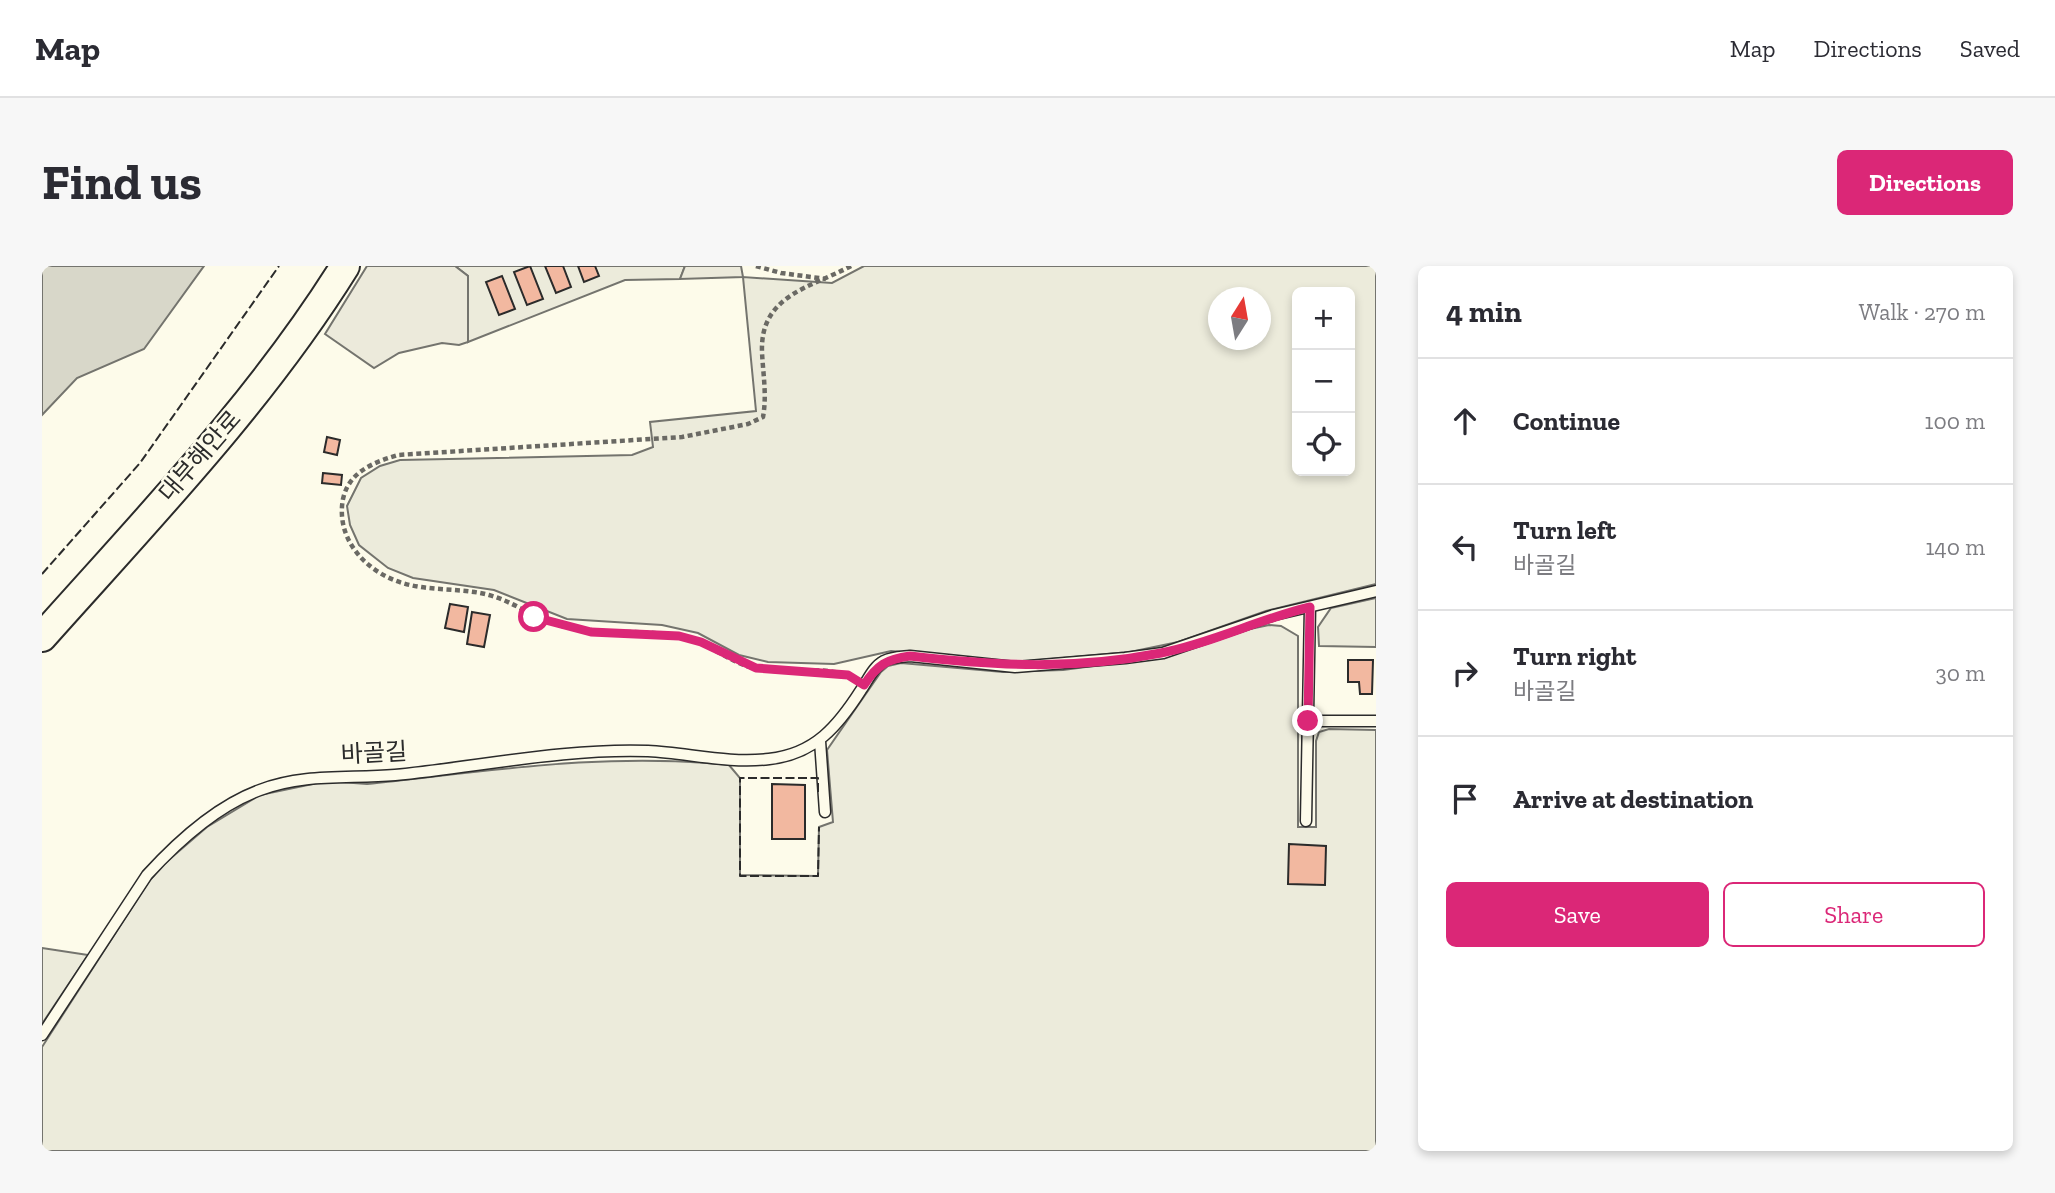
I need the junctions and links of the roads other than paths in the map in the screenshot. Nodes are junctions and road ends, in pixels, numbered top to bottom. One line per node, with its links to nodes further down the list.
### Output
1 (345, 266): 4 (street, 대부해안로)
2 (1376, 592): 3 (lane, 바골길)
3 (1310, 607): 5 (lane); 7 (lane, 바골길)
4 (42, 636)
5 (1308, 721): 6 (lane); 9 (lane)
6 (1376, 721)
7 (820, 741): 8 (lane); 10 (lane, 바골길)
8 (825, 812)
9 (1306, 821)
10 (42, 1035)

